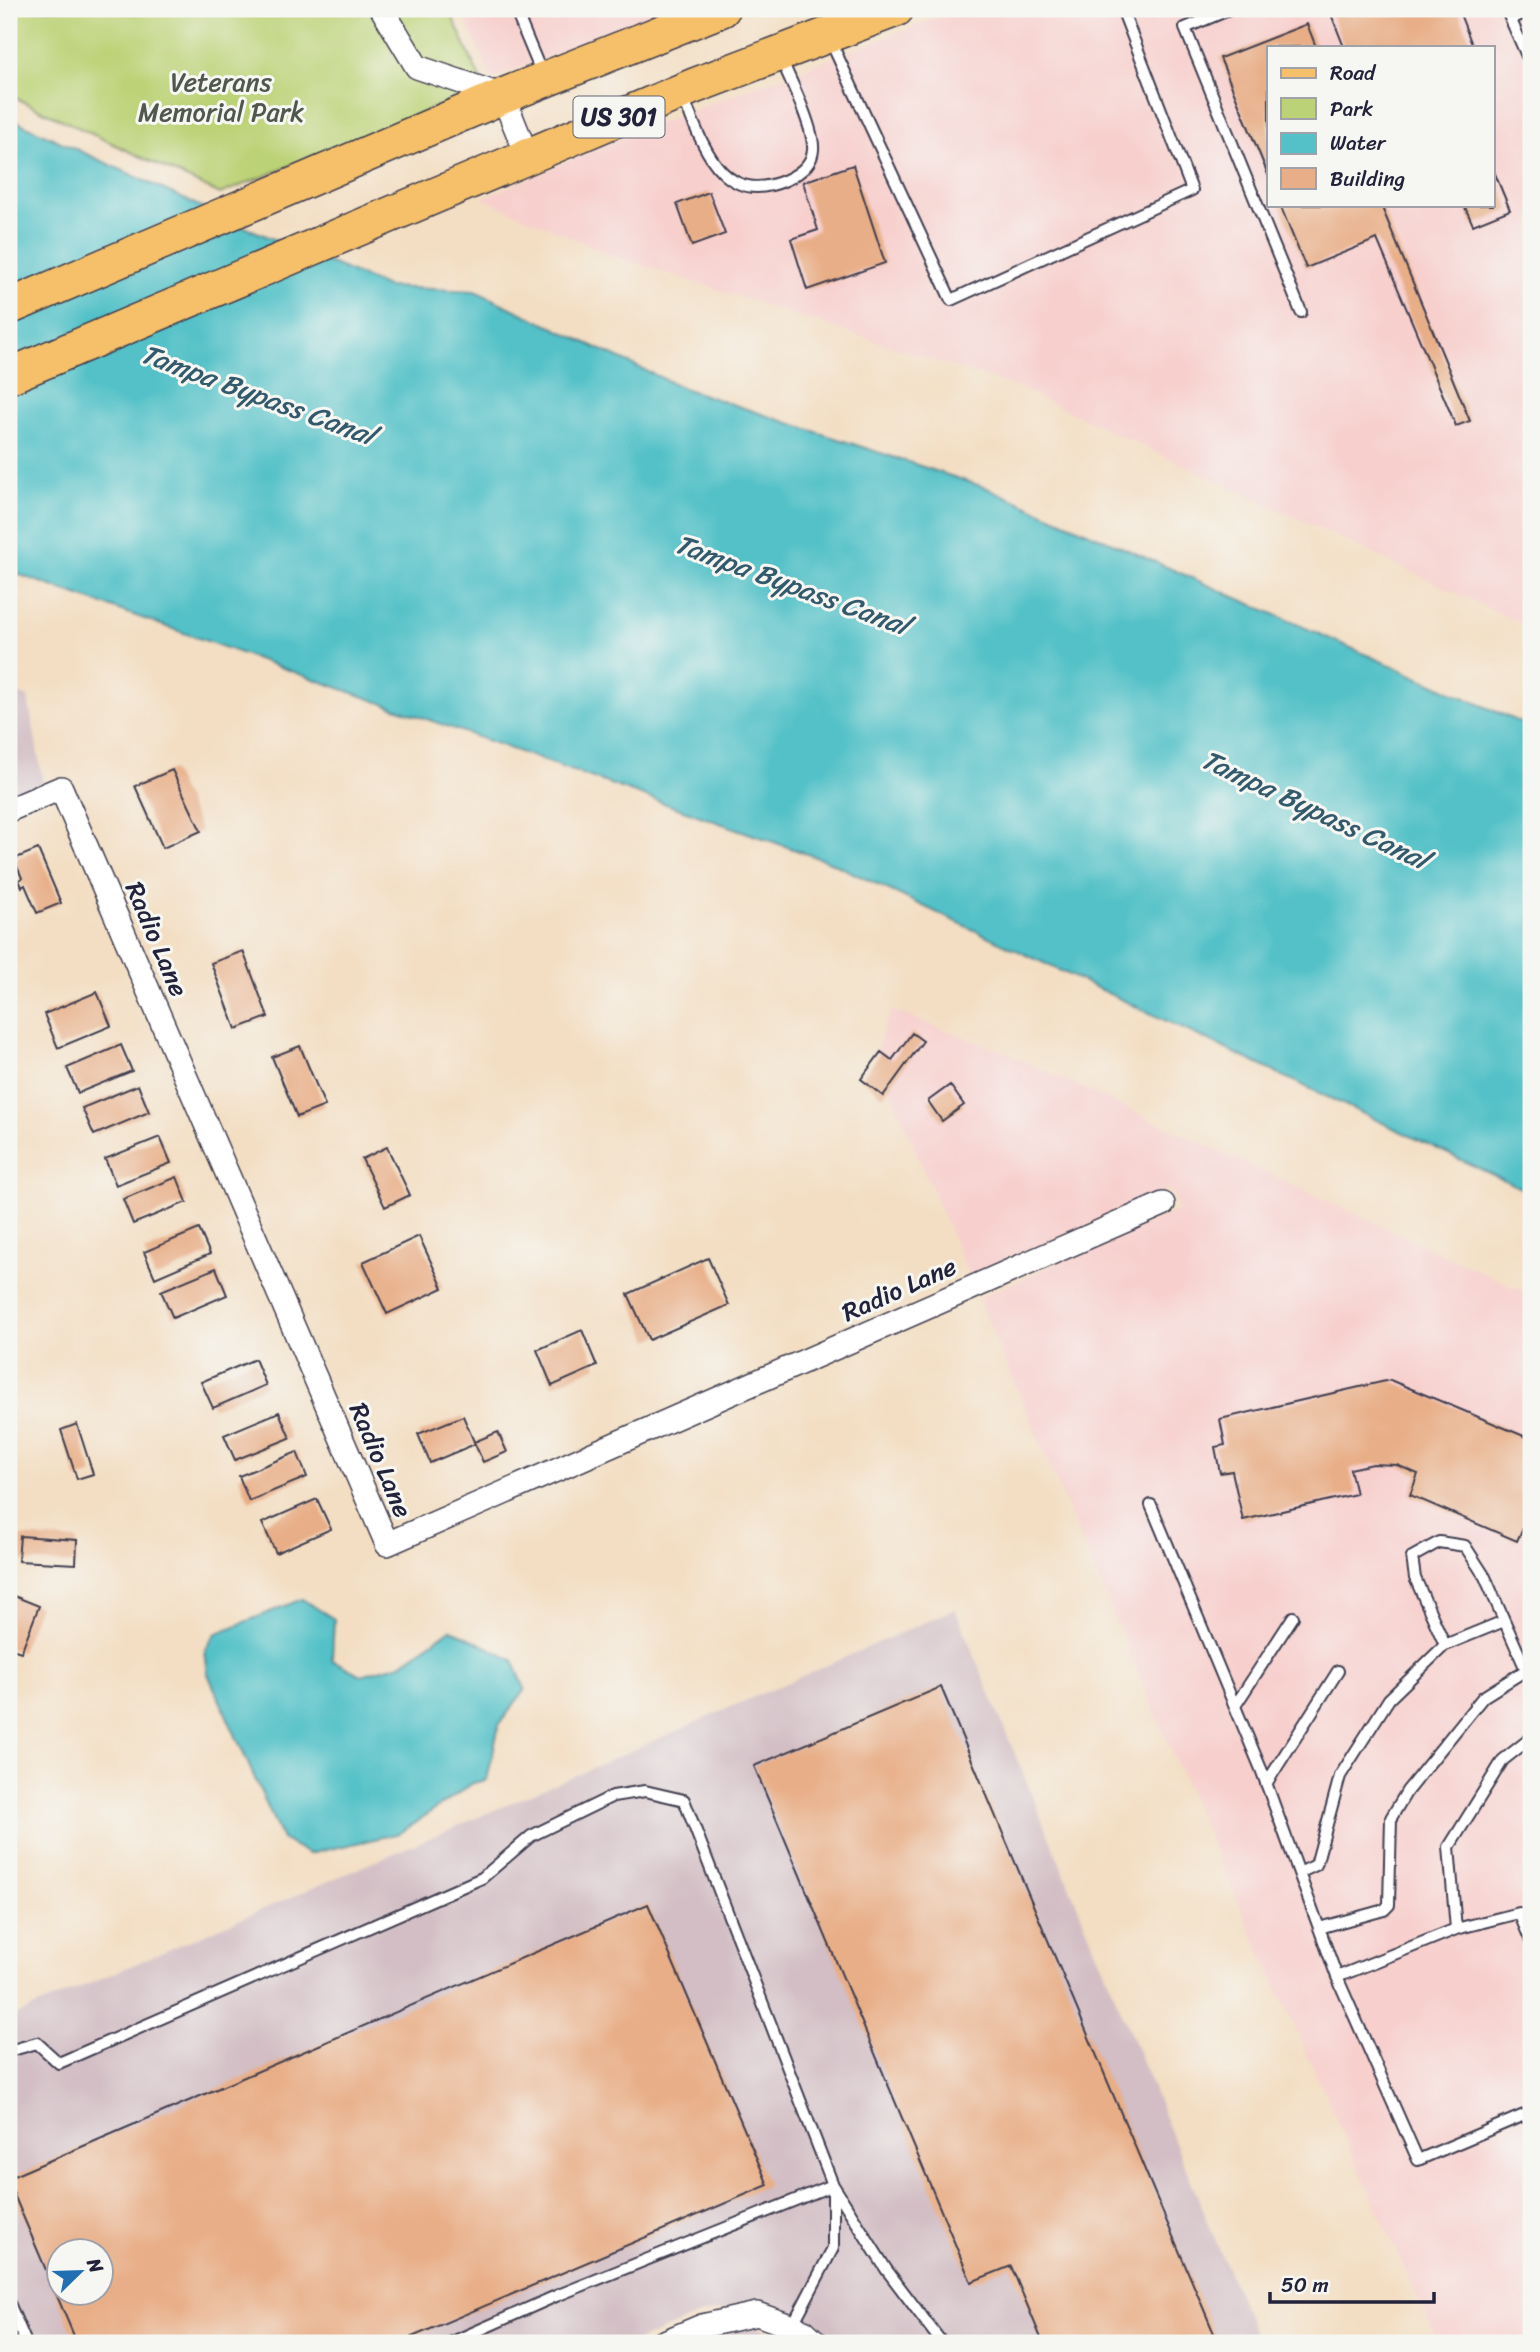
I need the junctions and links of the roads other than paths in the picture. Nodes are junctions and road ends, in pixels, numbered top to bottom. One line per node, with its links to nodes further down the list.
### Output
1 (382, 9): 14 (street)
2 (515, 9): 12 (lane)
3 (722, 9): 12 (main road, US 301)
4 (896, 9): 9 (main road, US 301)
5 (1122, 9): 9 (lane)
6 (1231, 9): 17 (lane)
7 (1531, 10): 8 (lane)
8 (1509, 14): 11 (lane)
9 (828, 34): 10 (main road, US 301)
10 (779, 53): 13 (main road, US 301); 13 (lane)
11 (1531, 65)
12 (545, 80): 14 (main road, US 301)
13 (681, 92): 15 (main road, US 301)
14 (503, 96): 15 (street); 16 (main road, US 301)
15 (527, 156): 18 (main road, US 301)
16 (9, 307)
17 (1301, 312)
18 (9, 376)
19 (9, 810): 20 (street, Radio Lane)
20 (1163, 1204)
21 (1151, 1505): 28 (lane)
22 (1293, 1617): 28 (lane)
23 (1504, 1621): 24 (lane); 24 (lane); 25 (lane)
24 (1445, 1645): 31 (lane)
25 (1526, 1670): 27 (lane); 32 (lane)
26 (1338, 1671): 30 (lane)
27 (1531, 1681)
28 (1235, 1706): 30 (lane)
29 (1531, 1738): 33 (lane)
30 (1266, 1784): 31 (lane)
31 (1299, 1873): 32 (lane)
32 (1320, 1928): 35 (lane)
33 (1456, 1929): 34 (lane); 35 (lane)
34 (1531, 1941)
35 (1337, 1977): 37 (lane)
36 (9, 2051): 38 (lane)
37 (1531, 2112)
38 (834, 2185): 40 (lane); 42 (lane); 45 (lane)
39 (9, 2303): 41 (lane)
40 (792, 2326): 43 (street); 44 (street)
41 (26, 2343)
42 (450, 2343)
43 (662, 2343)
44 (817, 2343)
45 (942, 2343)

